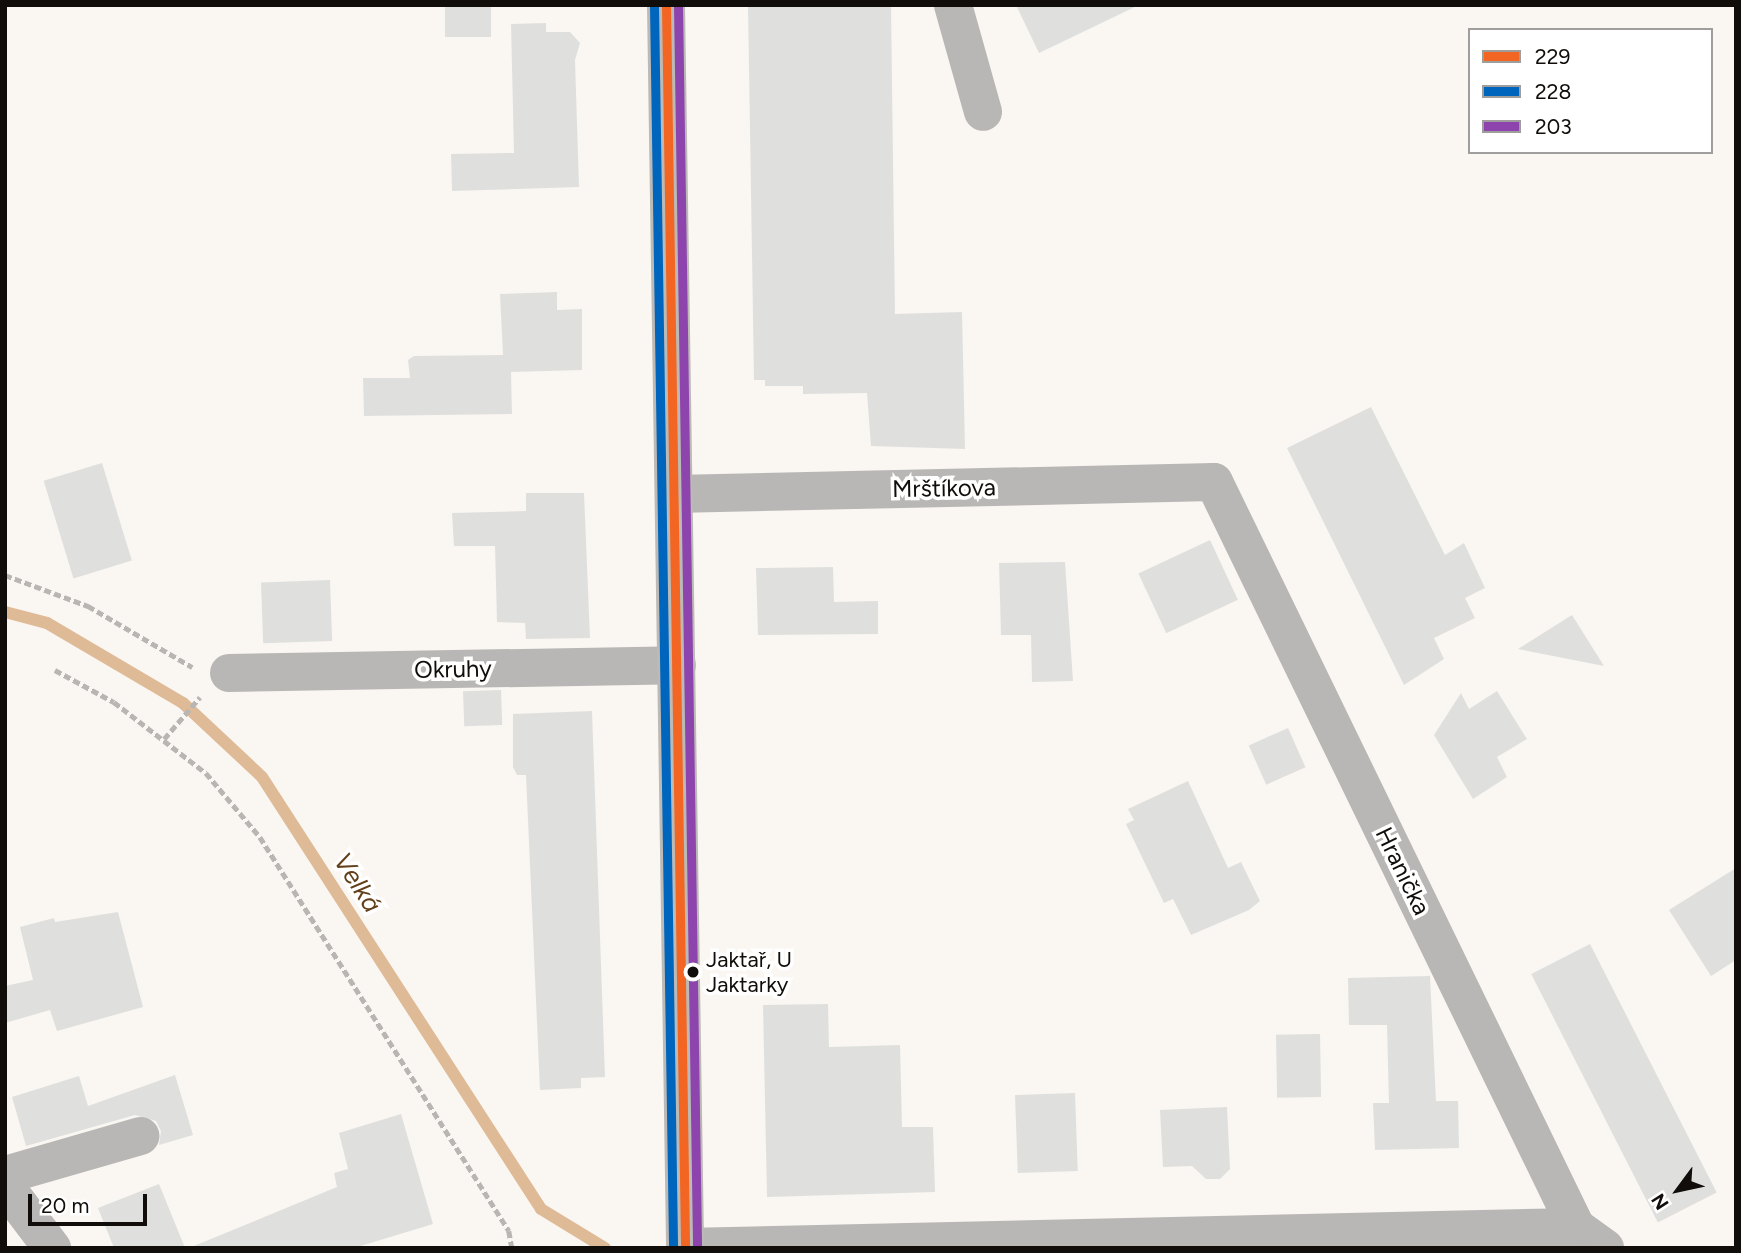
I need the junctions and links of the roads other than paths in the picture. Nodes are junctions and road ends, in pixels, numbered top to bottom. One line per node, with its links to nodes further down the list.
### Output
1 (666, 5): 5 (main road)
2 (953, 5): 3 (street)
3 (983, 112)
4 (1214, 482): 5 (street, Mrštíkova); 11 (street, Hranička)
5 (674, 494): 6 (main road)
6 (677, 665): 7 (street, Okruhy); 12 (main road)
7 (212, 679)
8 (140, 1136): 9 (street)
9 (5, 1175)
10 (5, 1186): 13 (street)
11 (1591, 1238): 12 (street)
12 (685, 1247)
13 (52, 1248)

